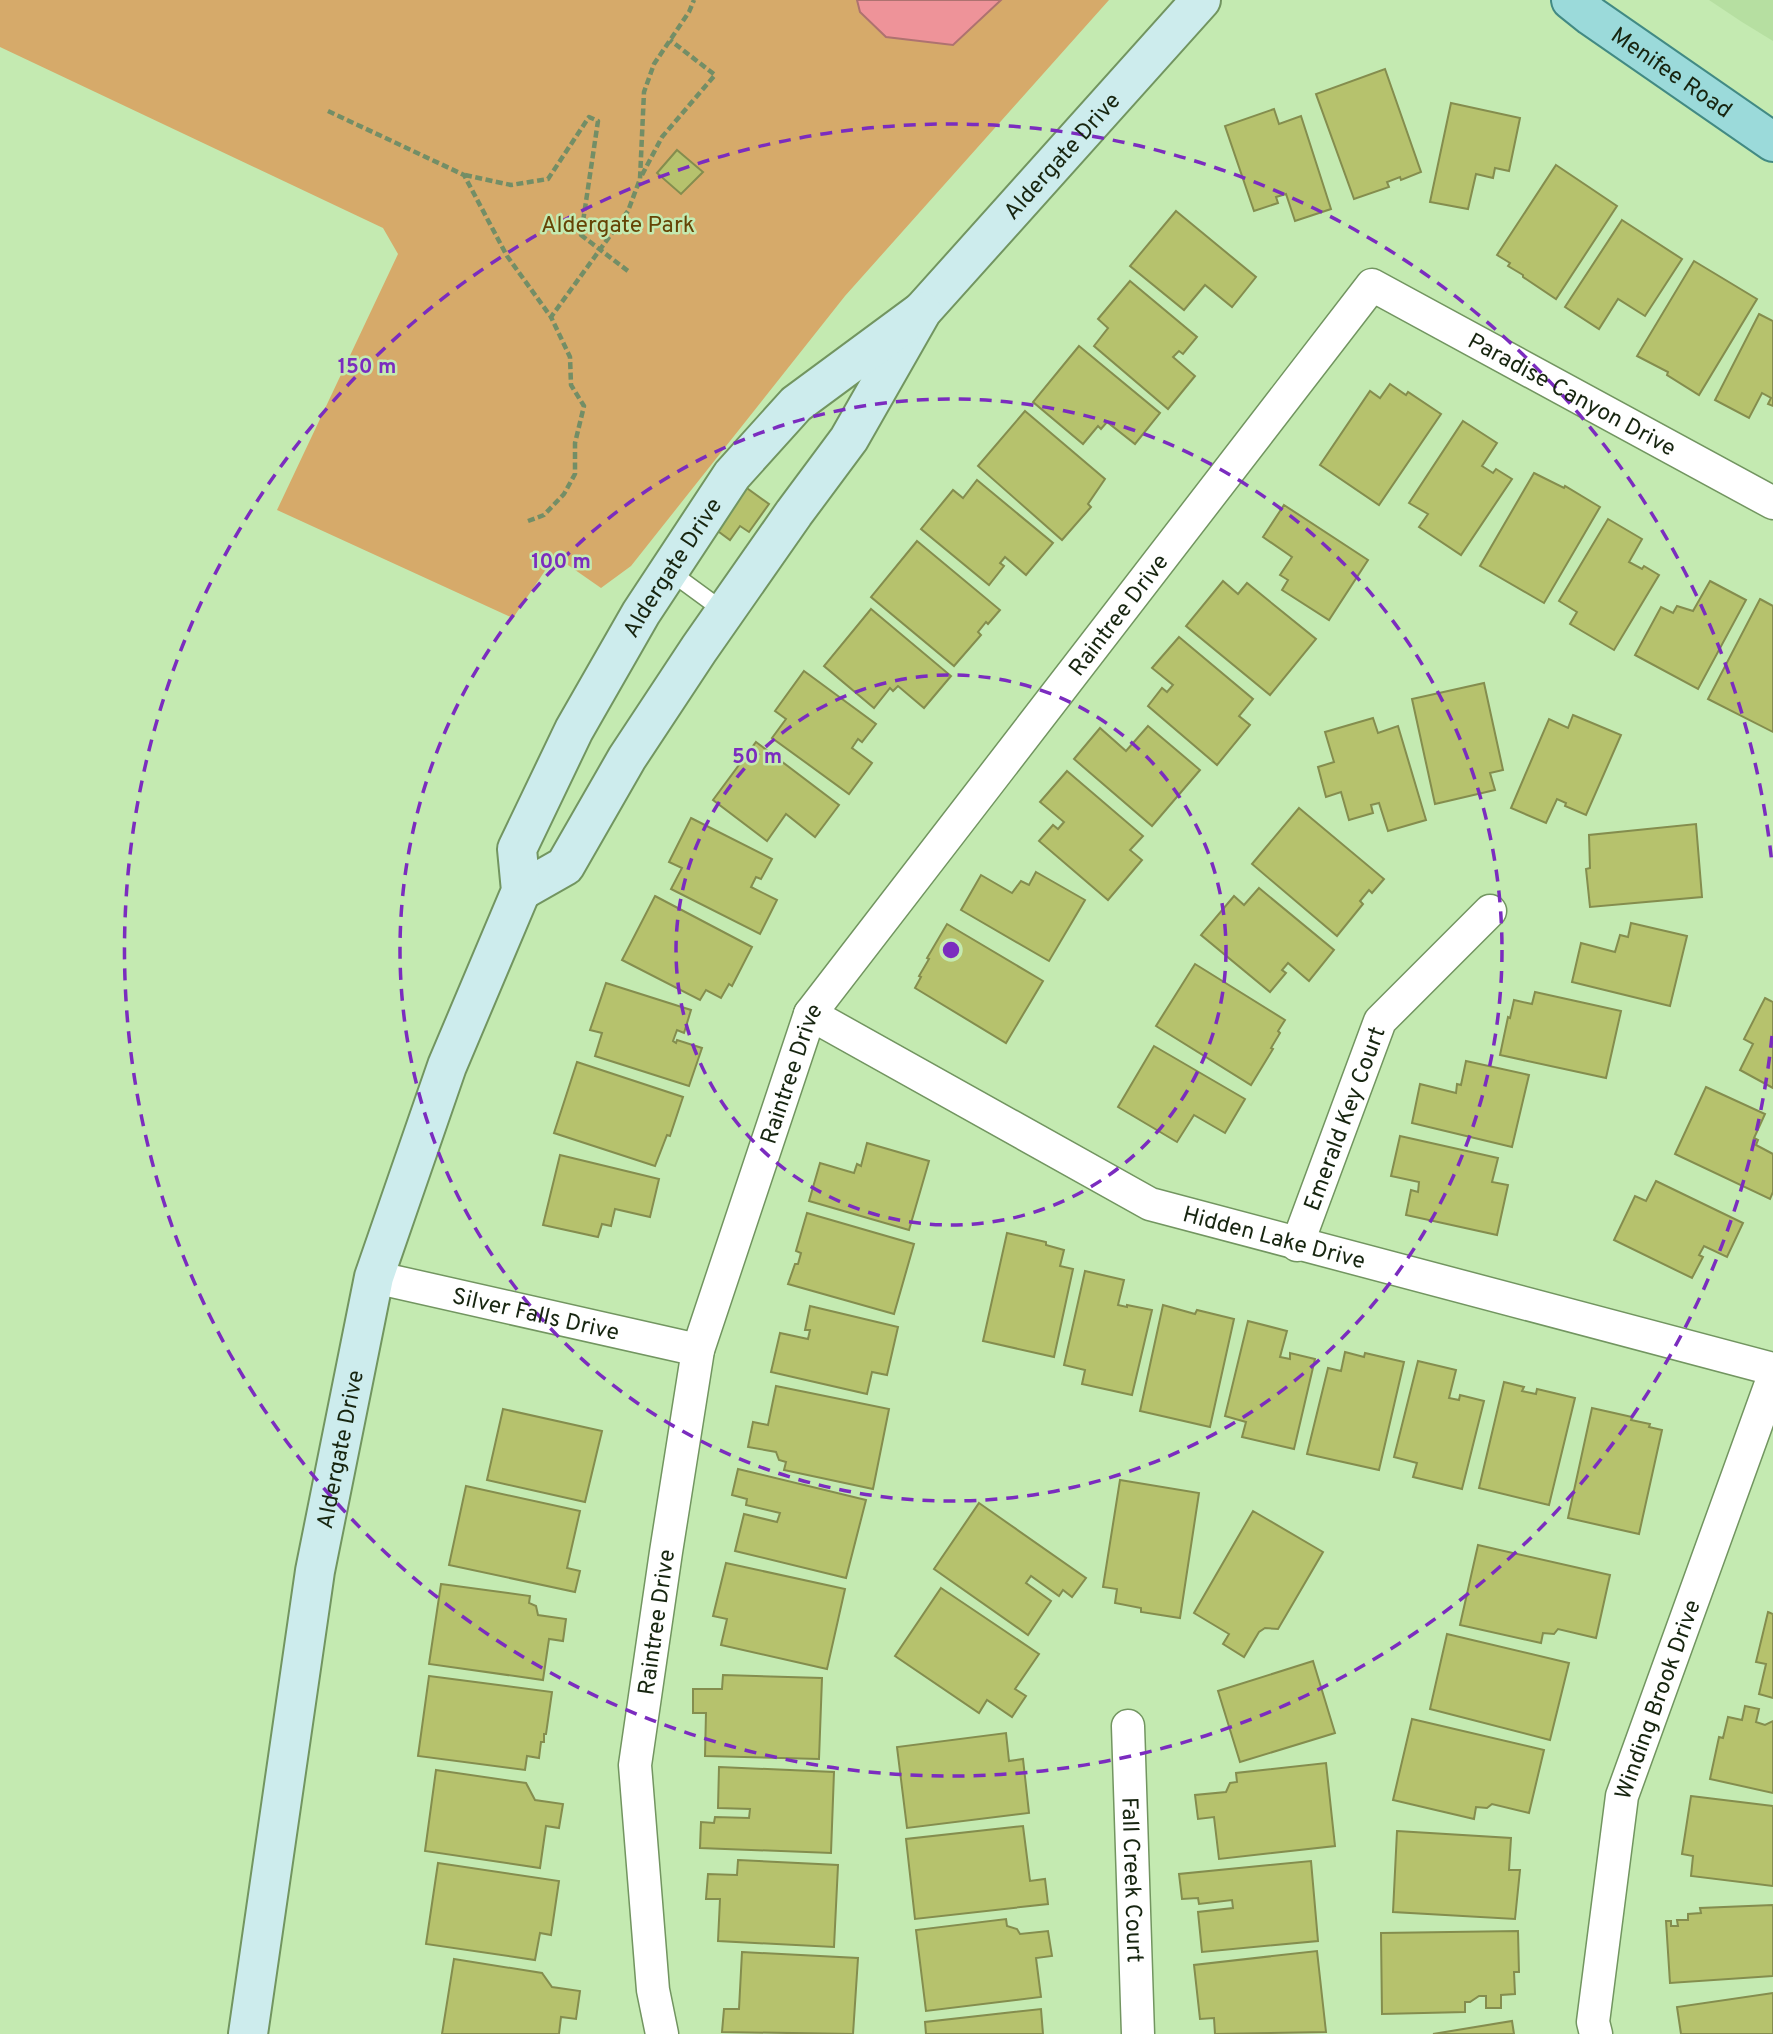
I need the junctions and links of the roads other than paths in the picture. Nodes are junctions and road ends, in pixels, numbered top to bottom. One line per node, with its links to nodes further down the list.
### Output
1 (1201, 0): 5 (street, Aldergate Drive)
2 (1571, 0): 3 (main road, Menifee Road)
3 (1773, 142)
4 (1372, 285): 6 (street, Paradise Canyon Drive); 11 (street, Raintree Drive)
5 (922, 311): 7 (street, Aldergate Drive); 8 (street, Aldergate Drive)
6 (1773, 503)
7 (669, 571): 8 (lane); 9 (street, Aldergate Drive)
8 (725, 612): 9 (street, Aldergate Drive)
9 (521, 891): 13 (street, Aldergate Drive)
10 (1490, 911): 12 (street, Emerald Key Court)
11 (810, 1014): 12 (street, Hidden Lake Drive); 14 (street, Raintree Drive)
12 (1297, 1245): 15 (street, Hidden Lake Drive)
13 (374, 1277): 14 (street, Silver Falls Drive); 18 (street, Aldergate Drive)
14 (698, 1350): 19 (street, Raintree Drive)
15 (1773, 1369)
16 (1773, 1378): 21 (street, Winding Brook Drive)
17 (1128, 1726): 20 (street, Fall Creek Court)
18 (248, 2034)
19 (662, 2034)
20 (1138, 2034)
21 (1596, 2034)

